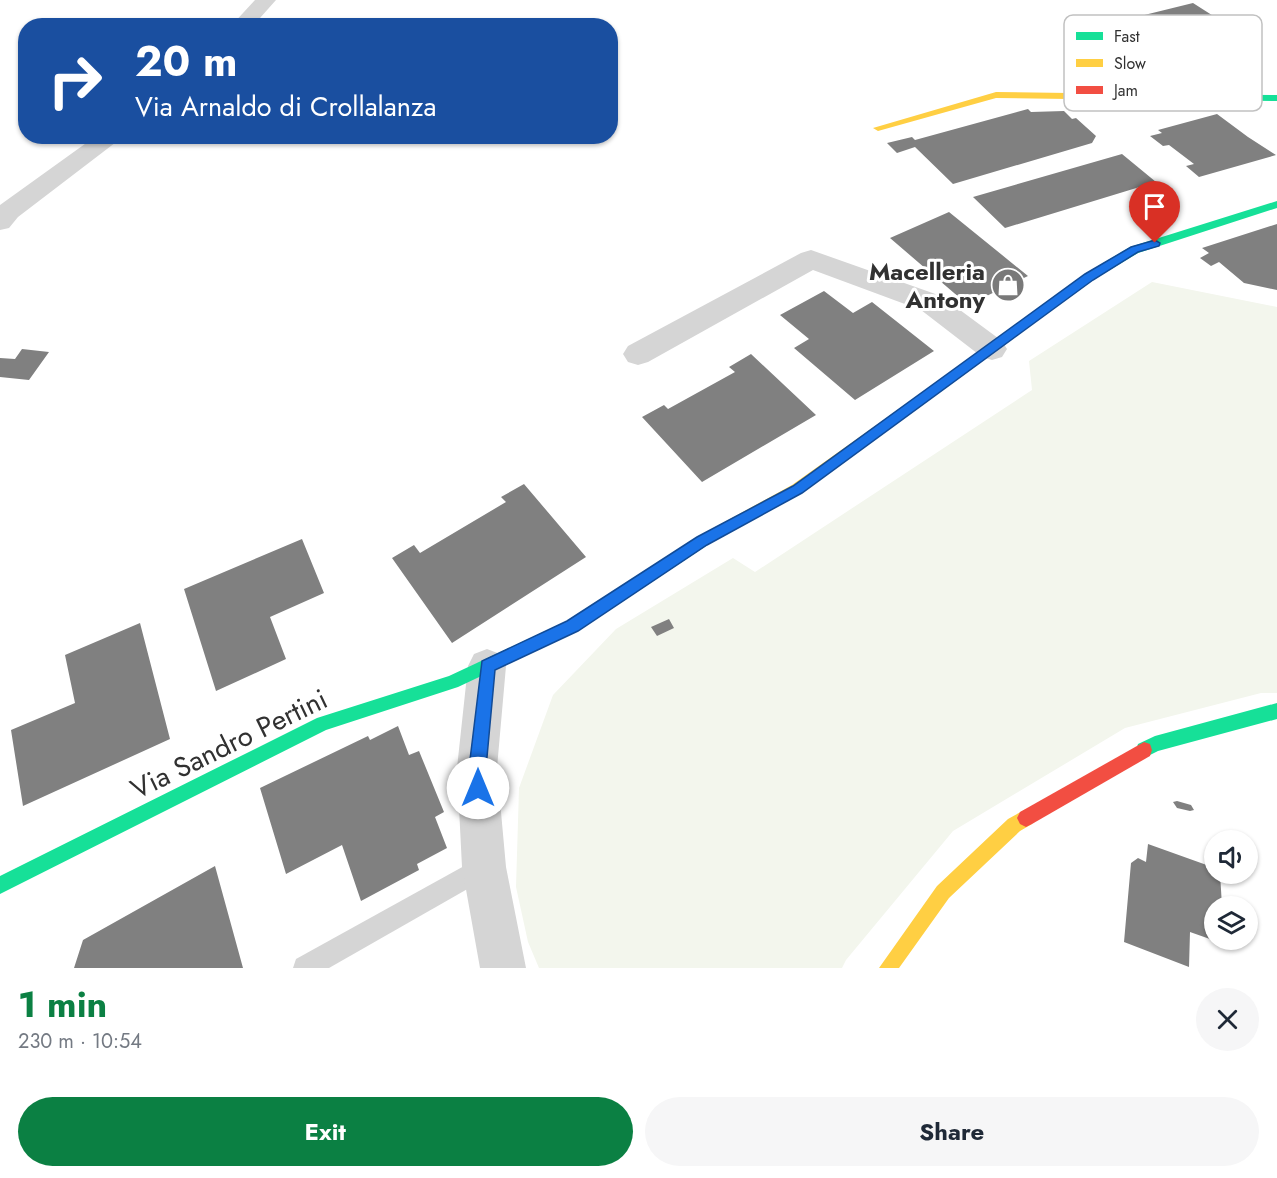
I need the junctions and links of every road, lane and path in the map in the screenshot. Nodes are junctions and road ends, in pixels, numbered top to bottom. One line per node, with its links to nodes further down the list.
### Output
1 (266, 0): 2 (street)
2 (249, 18)
3 (1064, 96): 6 (street)
4 (1262, 98): 5 (street)
5 (1277, 98)
6 (878, 128)
7 (101, 144): 9 (street)
8 (1277, 204): 10 (street, Via Sandro Pertini)
9 (0, 222)
10 (992, 349): 11 (street); 12 (street, Via Sandro Pertini)
11 (638, 354)
12 (487, 666): 14 (street); 15 (street, Via Sandro Pertini)
13 (1277, 711): 18 (street)
14 (484, 867): 16 (lane); 17 (street)
15 (0, 885)
16 (304, 968)
17 (503, 968)
18 (888, 968)

